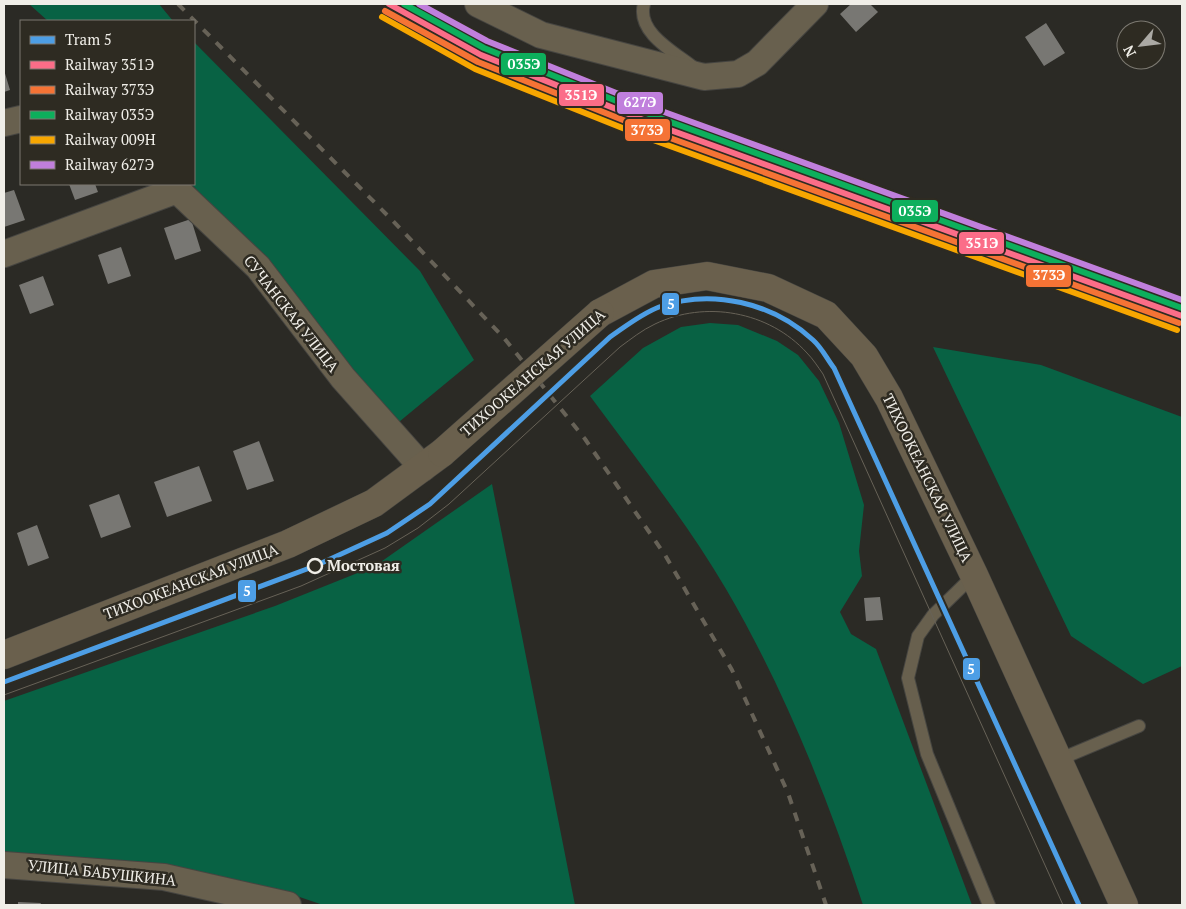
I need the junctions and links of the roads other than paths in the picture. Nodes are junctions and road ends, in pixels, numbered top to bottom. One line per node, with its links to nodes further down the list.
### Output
1 (478, 4): 4 (street)
2 (644, 4): 4 (lane)
3 (815, 4): 4 (street)
4 (704, 77)
5 (20, 119): 6 (street)
6 (4, 123)
7 (175, 187): 8 (street, СУЧАНСКАЯ УЛИЦА); 9 (street, СУЧАНСКАЯ УЛИЦА)
8 (4, 254)
9 (432, 461): 10 (main road, ТИХООКЕАНСКАЯ УЛИЦА, bridge); 11 (main road, ТИХООКЕАНСКАЯ УЛИЦА)
10 (974, 575): 13 (main road, ТИХООКЕАНСКАЯ УЛИЦА); 16 (lane)
11 (4, 655)
12 (1139, 726): 13 (lane)
13 (1058, 760): 17 (main road, ТИХООКЕАНСКАЯ УЛИЦА)
14 (4, 865): 15 (street, УЛИЦА БАБУШКИНА)
15 (288, 905)
16 (989, 905)
17 (1124, 905)

